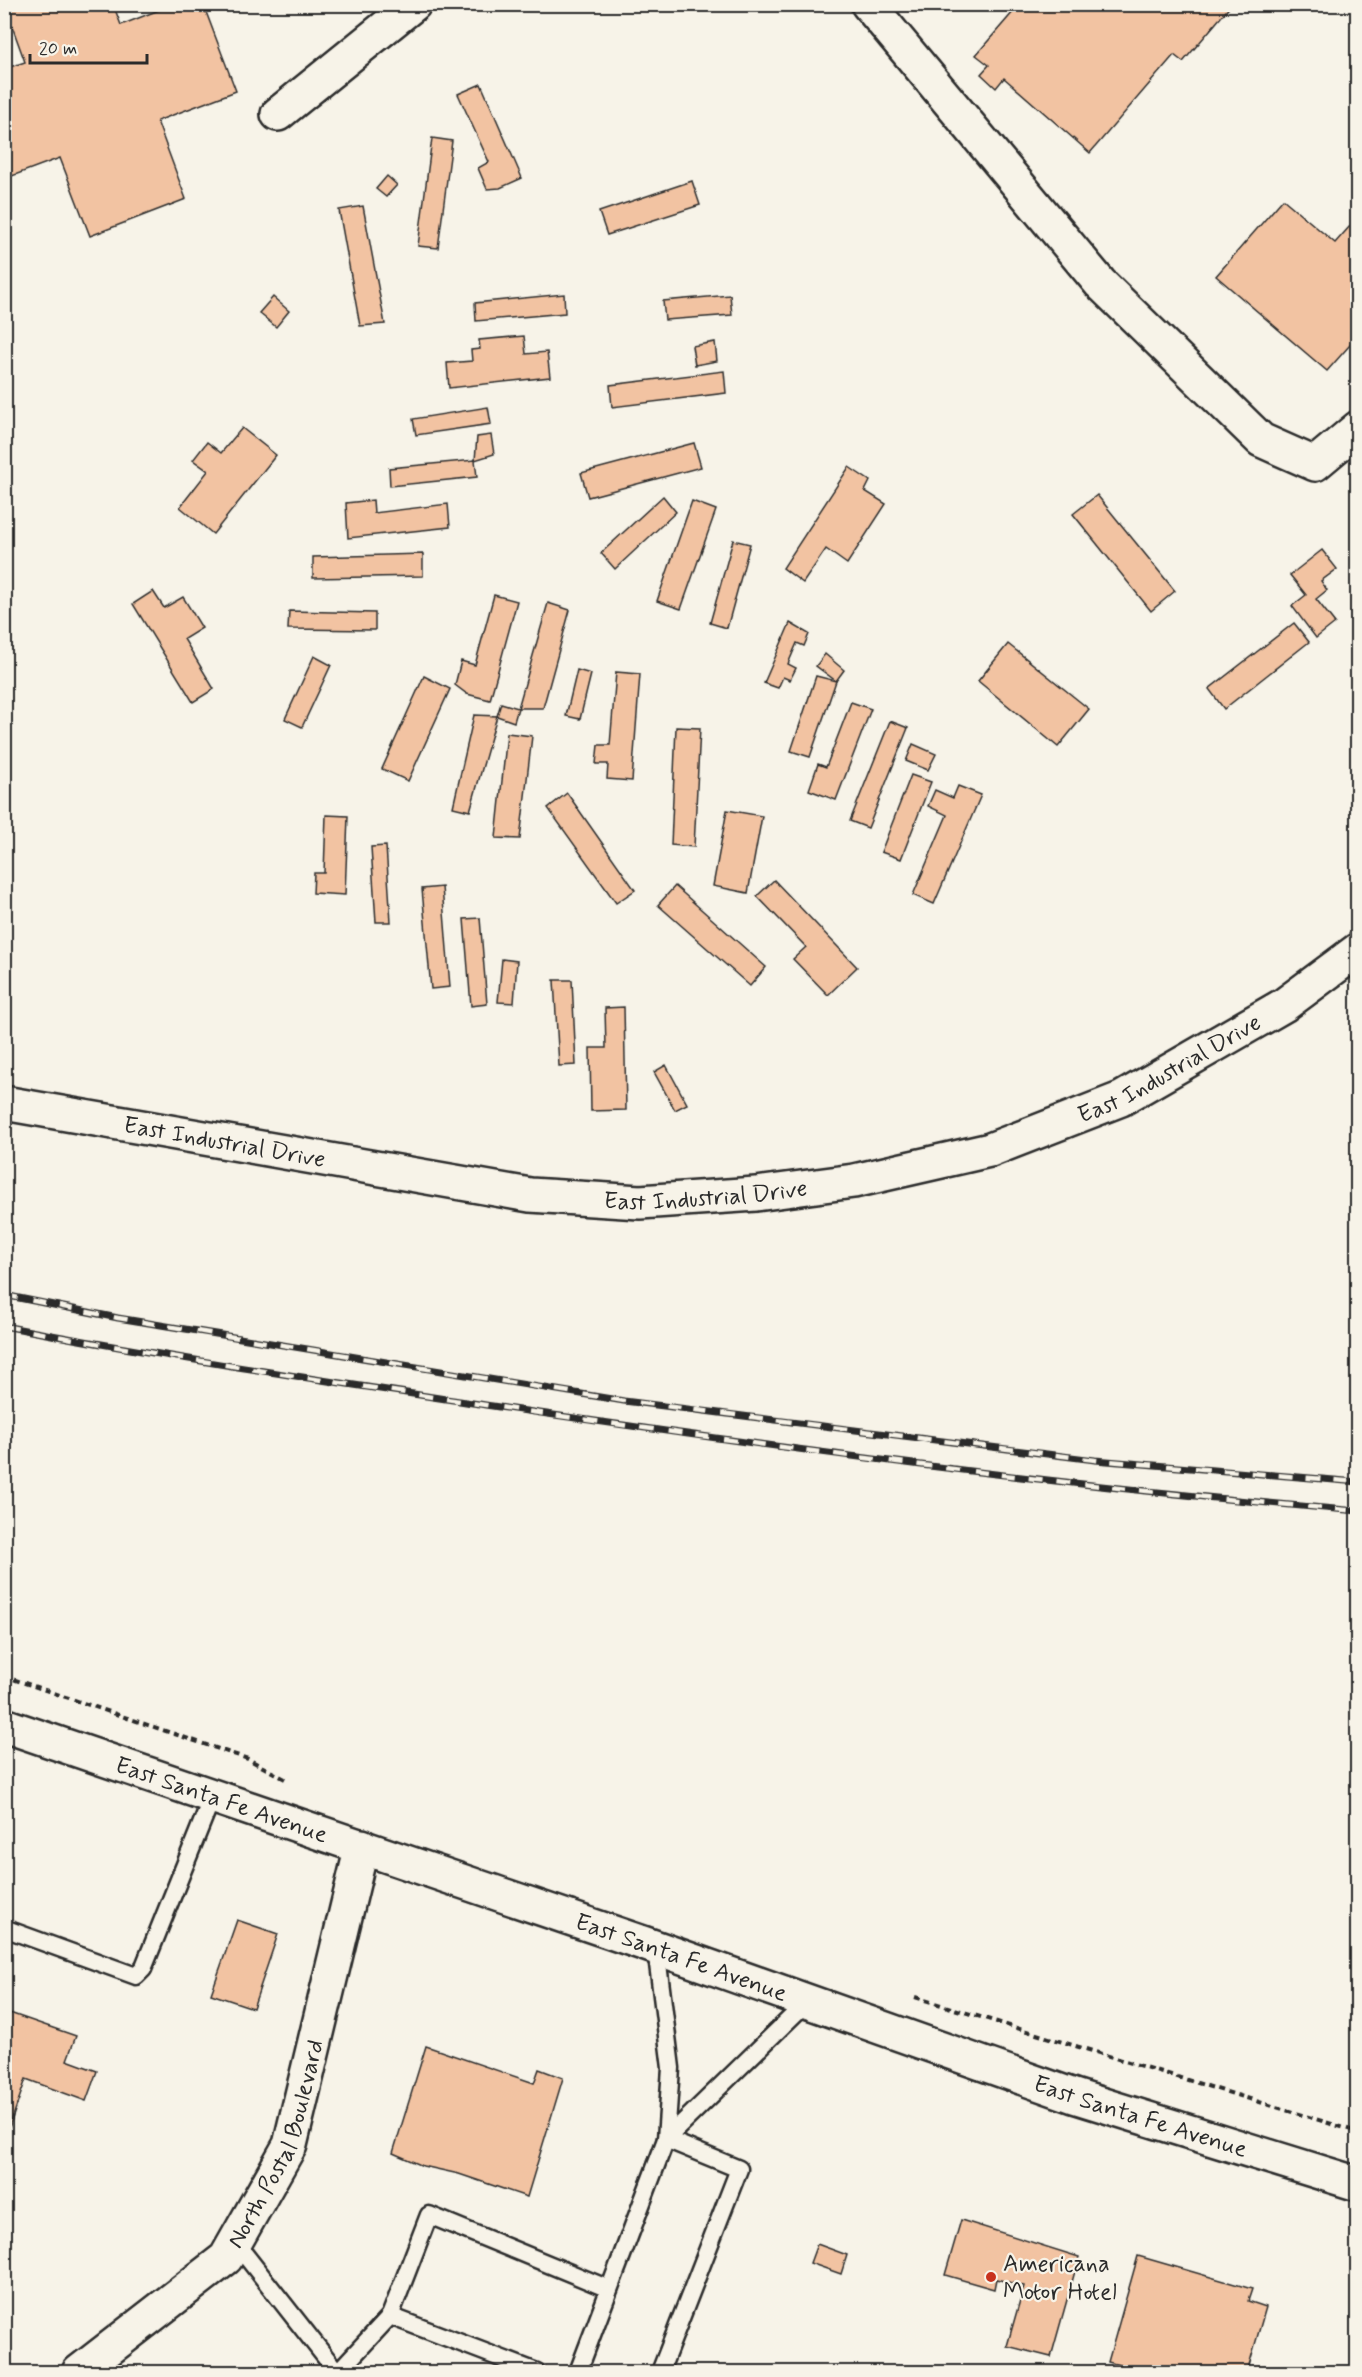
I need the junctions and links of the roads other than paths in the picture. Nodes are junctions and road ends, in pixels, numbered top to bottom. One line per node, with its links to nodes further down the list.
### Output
1 (414, 4): 3 (street)
2 (868, 4): 4 (street)
3 (278, 114)
4 (1358, 428)
5 (1358, 950): 6 (street, East Industrial Drive)
6 (4, 1103)
7 (4, 1725): 8 (street, East Santa Fe Avenue)
8 (213, 1795): 9 (street, East Santa Fe Avenue); 10 (lane)
9 (362, 1846): 11 (street, East Santa Fe Avenue); 15 (street, North Postal Boulevard)
10 (4, 1928)
11 (656, 1948): 12 (street, East Santa Fe Avenue); 13 (lane)
12 (808, 2001): 13 (lane); 14 (street, East Santa Fe Avenue)
13 (666, 2139): 16 (lane); 22 (lane)
14 (1358, 2184)
15 (235, 2242): 18 (street, North Postal Boulevard); 19 (lane)
16 (609, 2289): 17 (lane); 21 (lane)
17 (390, 2316): 19 (lane); 20 (lane)
18 (79, 2373)
19 (338, 2373)
20 (537, 2373)
21 (578, 2373)
22 (660, 2373)

